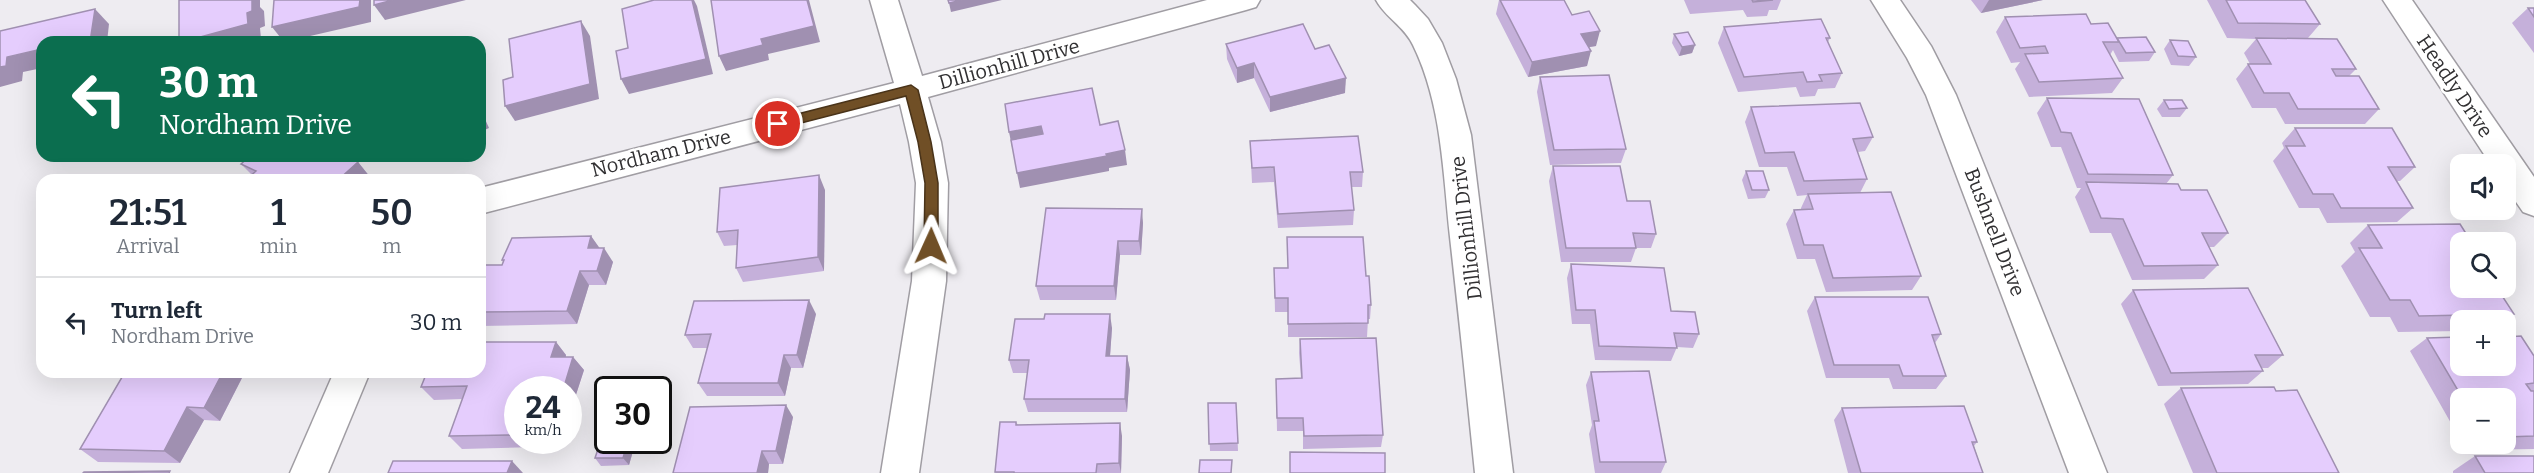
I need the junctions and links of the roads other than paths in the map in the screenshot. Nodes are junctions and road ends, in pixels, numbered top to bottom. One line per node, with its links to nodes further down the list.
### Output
1 (884, 0): 6 (street)
2 (1246, 0): 6 (street, Dillionhill Drive)
3 (1390, 0): 12 (street, Dillionhill Drive)
4 (1885, 0): 13 (street, Bushnell Drive)
5 (2397, 0): 8 (street, Headly Drive)
6 (911, 90): 7 (street, Nordham Drive); 11 (street)
7 (486, 199)
8 (2534, 203)
9 (349, 378): 10 (street)
10 (309, 473)
11 (900, 473)
12 (1494, 473)
13 (2088, 473)

